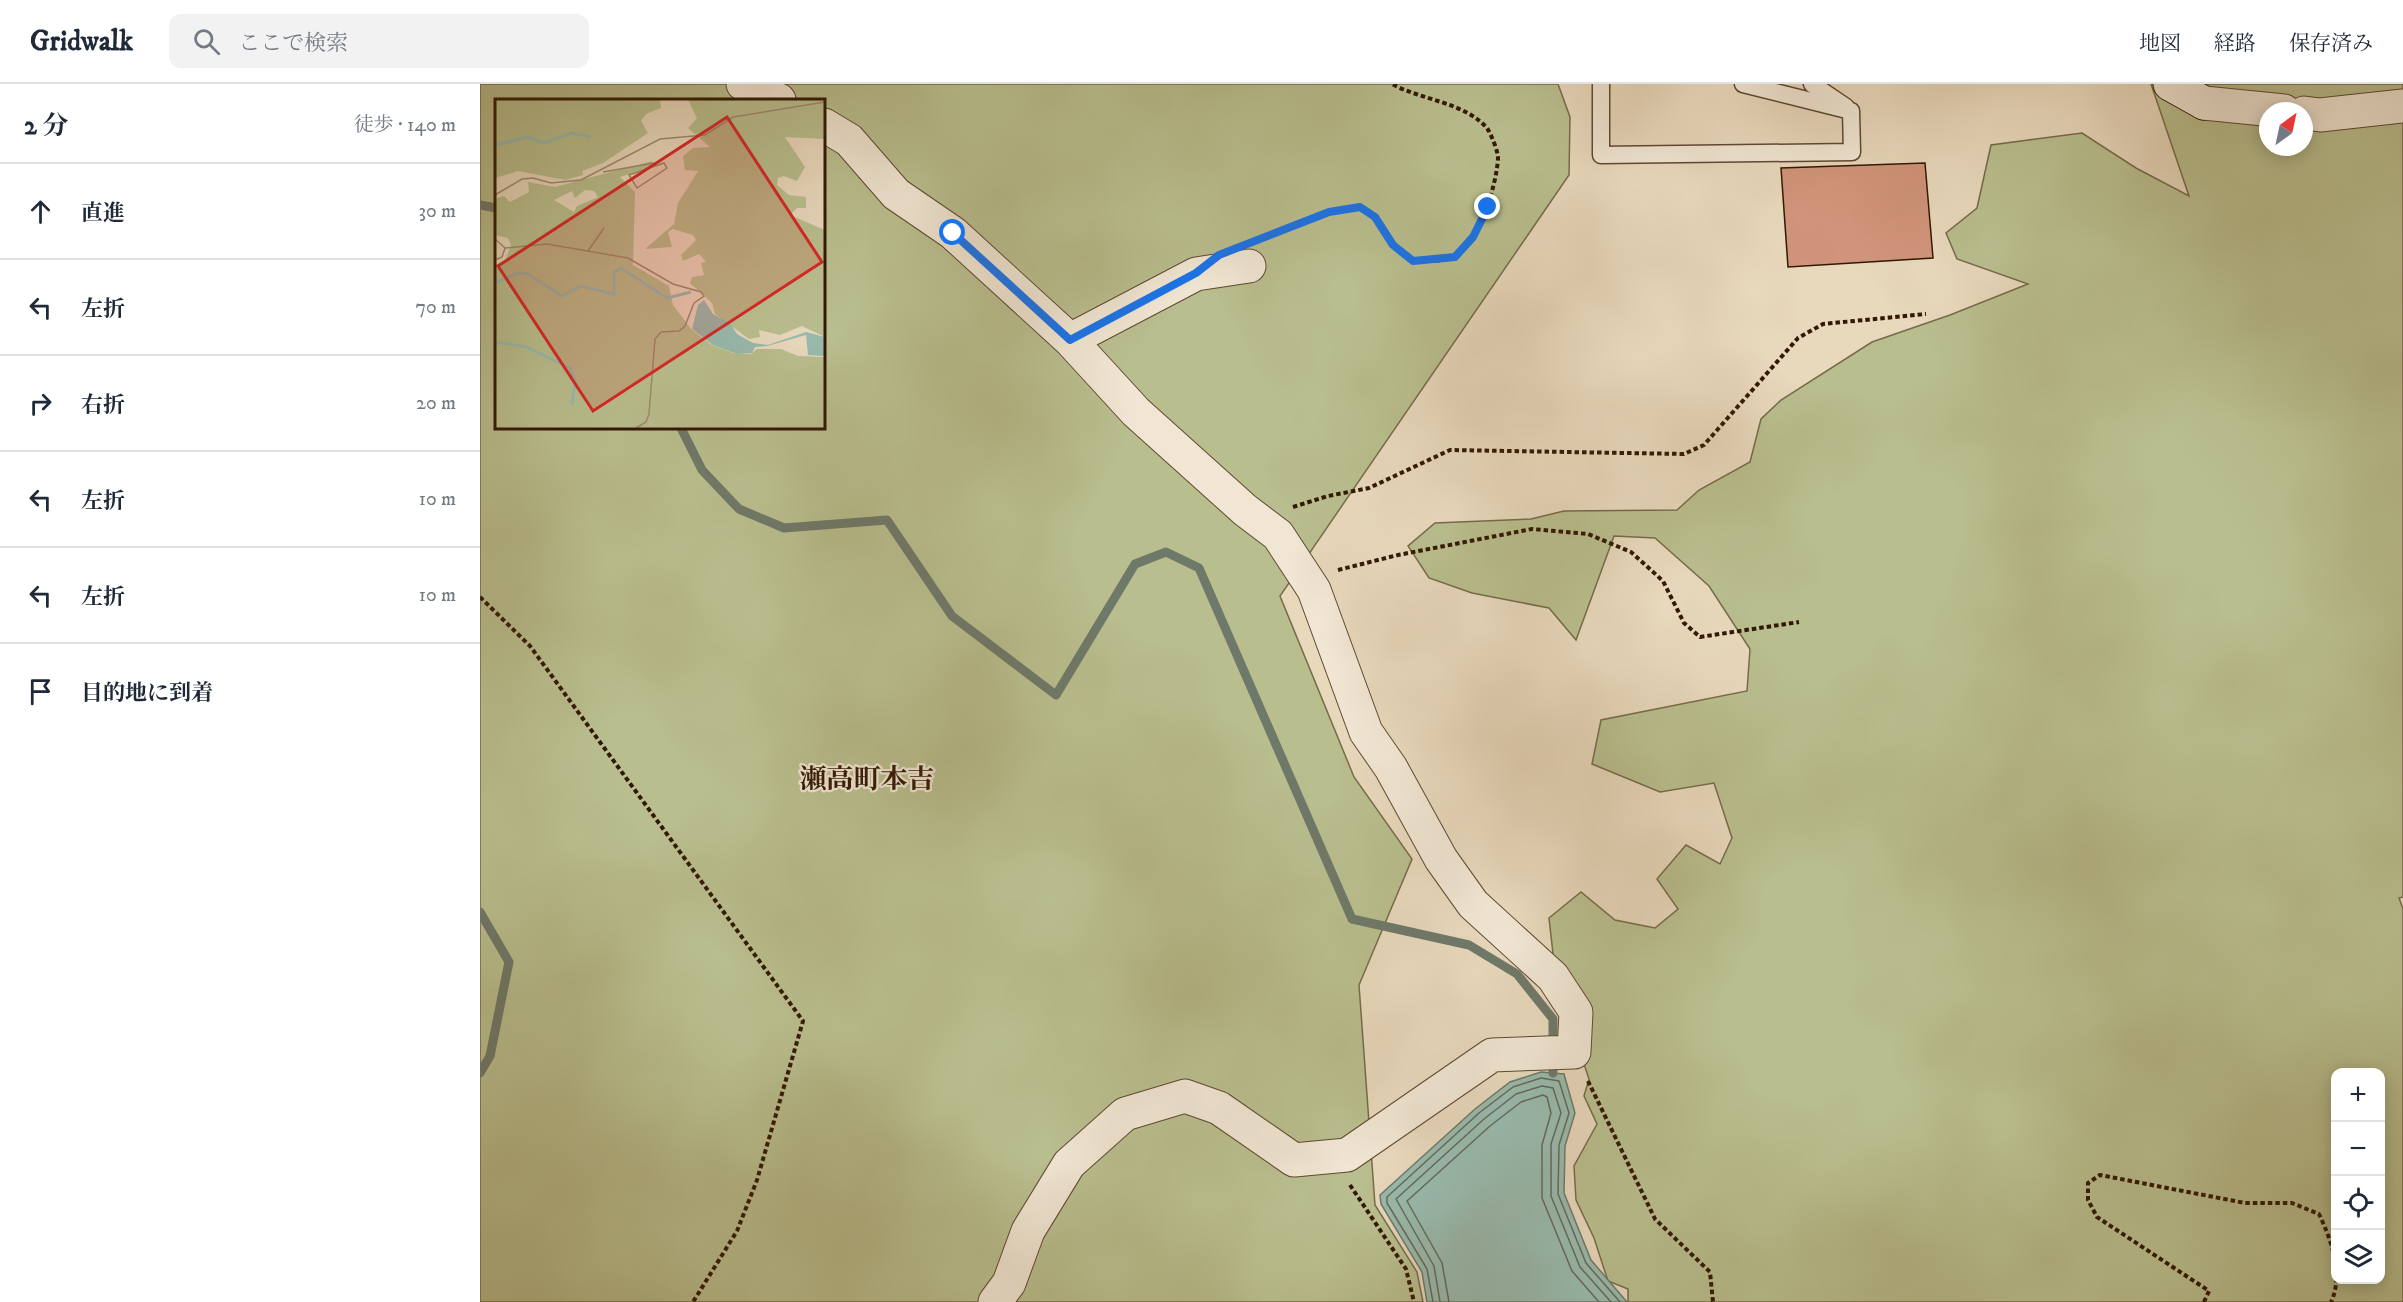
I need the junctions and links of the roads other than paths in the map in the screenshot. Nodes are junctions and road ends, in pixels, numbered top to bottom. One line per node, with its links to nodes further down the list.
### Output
1 (743, 84): 6 (street)
2 (1601, 84): 9 (lane)
3 (1743, 84): 9 (lane)
4 (1812, 84): 9 (lane)
5 (2170, 84): 8 (street)
6 (777, 99)
7 (2403, 106): 10 (street)
8 (2259, 108)
9 (1851, 111)
10 (2313, 114)
11 (825, 126): 13 (street)
12 (1254, 252): 13 (street)
13 (1070, 340): 14 (street)
14 (995, 1302)

